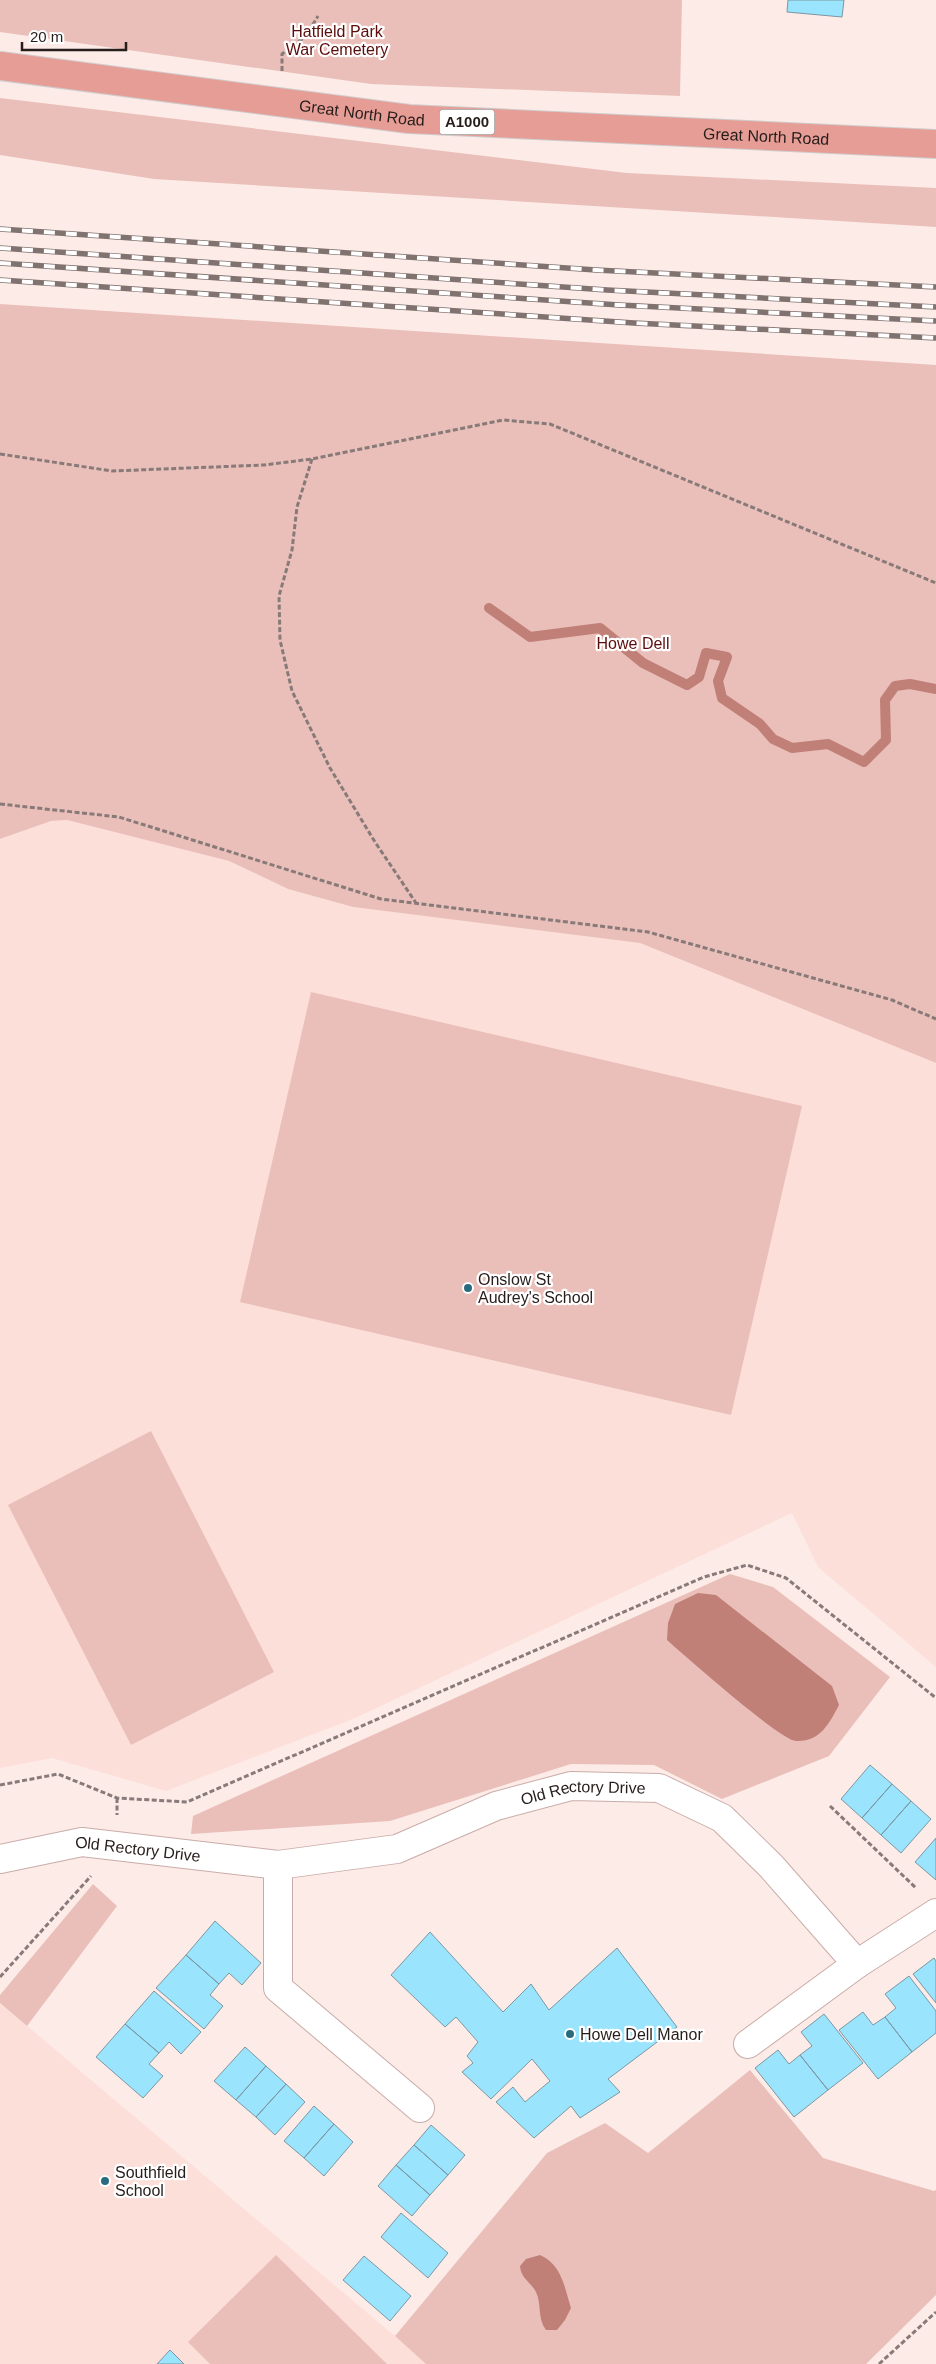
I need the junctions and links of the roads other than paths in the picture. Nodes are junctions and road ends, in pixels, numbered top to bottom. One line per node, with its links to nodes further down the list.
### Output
1 (0, 66): 2 (main road, Great North Road / A1000)
2 (936, 144)
3 (0, 1859): 4 (street, Old Rectory Drive)
4 (278, 1865): 6 (street, Old Rectory Drive); 8 (street)
5 (929, 1903): 6 (street)
6 (857, 1964): 7 (street)
7 (748, 2044)
8 (420, 2108)

